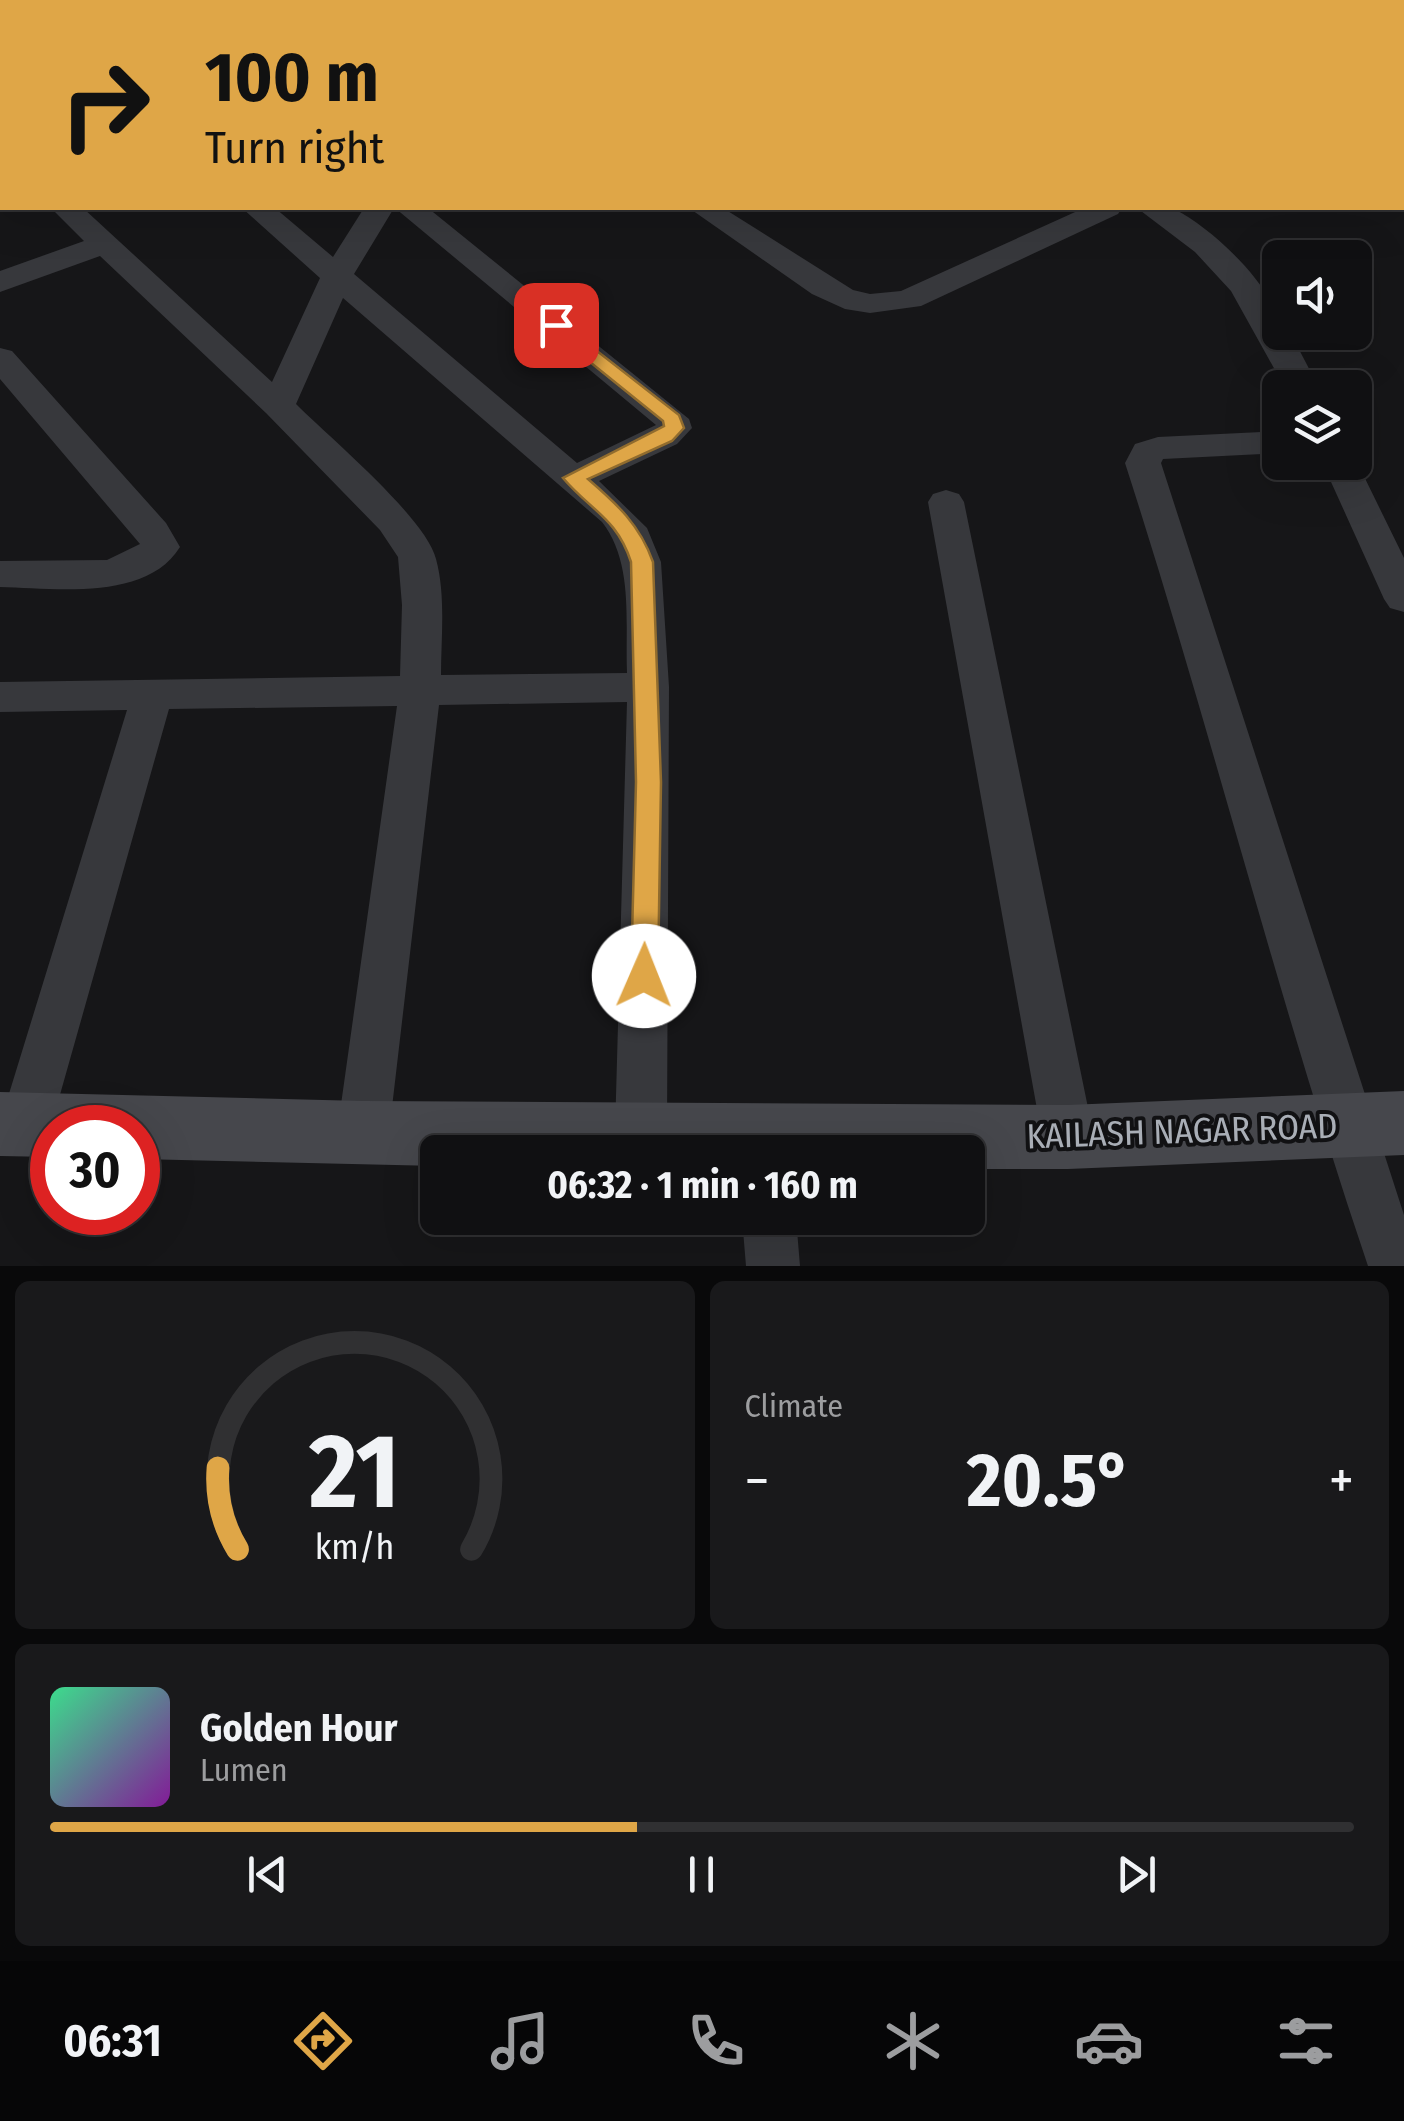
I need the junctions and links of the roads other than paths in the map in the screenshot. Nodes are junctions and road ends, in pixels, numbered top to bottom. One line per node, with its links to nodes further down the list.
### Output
1 (68, 210): 8 (street)
2 (259, 210): 9 (street)
3 (378, 210): 9 (street)
4 (412, 210): 15 (street)
5 (707, 210): 6 (street)
6 (1104, 210)
7 (1155, 210): 12 (street)
8 (104, 244): 10 (street); 13 (street)
9 (338, 274): 13 (street); 15 (street)
10 (0, 282)
11 (0, 358): 19 (street)
12 (1293, 370)
13 (278, 406): 22 (street)
14 (1262, 443): 26 (street)
15 (574, 478): 21 (street)
16 (1350, 480): 18 (street)
17 (946, 502): 30 (street)
18 (1394, 556): 20 (street)
19 (0, 574)
20 (1404, 599)
21 (648, 687): 22 (street); 27 (street)
22 (420, 690): 23 (street); 28 (street)
23 (152, 694): 24 (street); 25 (street)
24 (0, 698)
25 (13, 1123): 28 (street, KAILASH NAGAR ROAD)
26 (1374, 1123): 30 (street, KAILASH NAGAR ROAD); 34 (street)
27 (641, 1132): 28 (street, KAILASH NAGAR ROAD); 29 (street, KAILASH NAGAR ROAD)
28 (363, 1133)
29 (669, 1135)
30 (1068, 1137): 31 (street, KAILASH NAGAR ROAD)
31 (985, 1139)
32 (770, 1235): 33 (street)
33 (773, 1266)
34 (1395, 1266)

